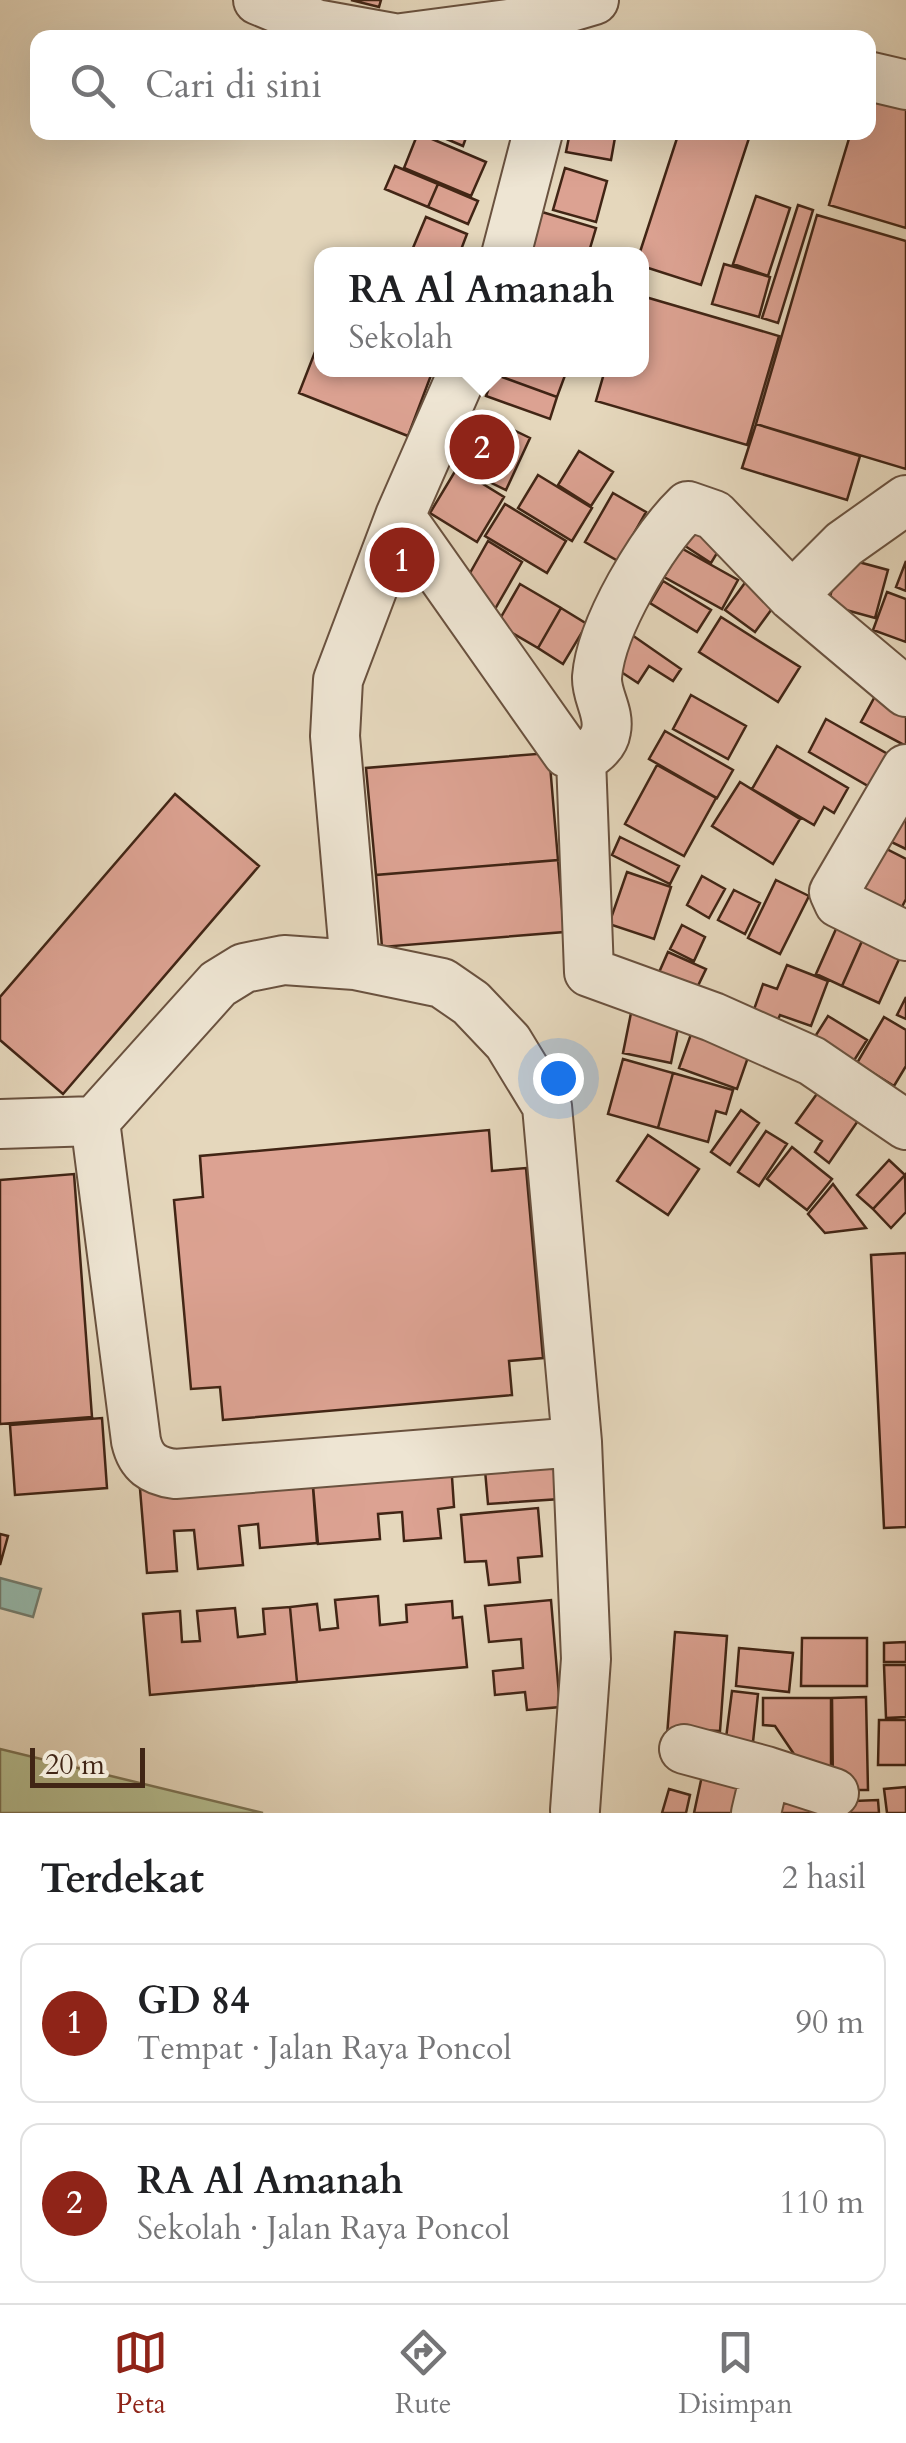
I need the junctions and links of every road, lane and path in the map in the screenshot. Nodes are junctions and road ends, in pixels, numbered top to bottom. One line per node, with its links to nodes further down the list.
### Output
1 (258, 0): 4 (street)
2 (576, 16): 3 (street)
3 (454, 17): 5 (street)
4 (349, 30)
5 (422, 30)
6 (876, 78): 7 (street)
7 (906, 85)
8 (536, 140): 9 (street)
9 (508, 247)
10 (461, 377): 12 (street)
11 (906, 500): 13 (street)
12 (400, 516): 15 (street); 18 (street)
13 (792, 596): 14 (street); 15 (street)
14 (906, 692)
15 (581, 759): 21 (street)
16 (906, 769): 17 (street)
17 (906, 936)
18 (355, 965): 19 (street); 22 (street)
19 (95, 1120): 20 (street); 22 (street)
20 (0, 1124)
21 (906, 1125)
22 (577, 1442): 26 (street)
23 (684, 1748): 24 (street)
24 (761, 1792): 25 (street)
25 (834, 1794)
26 (575, 1810)

